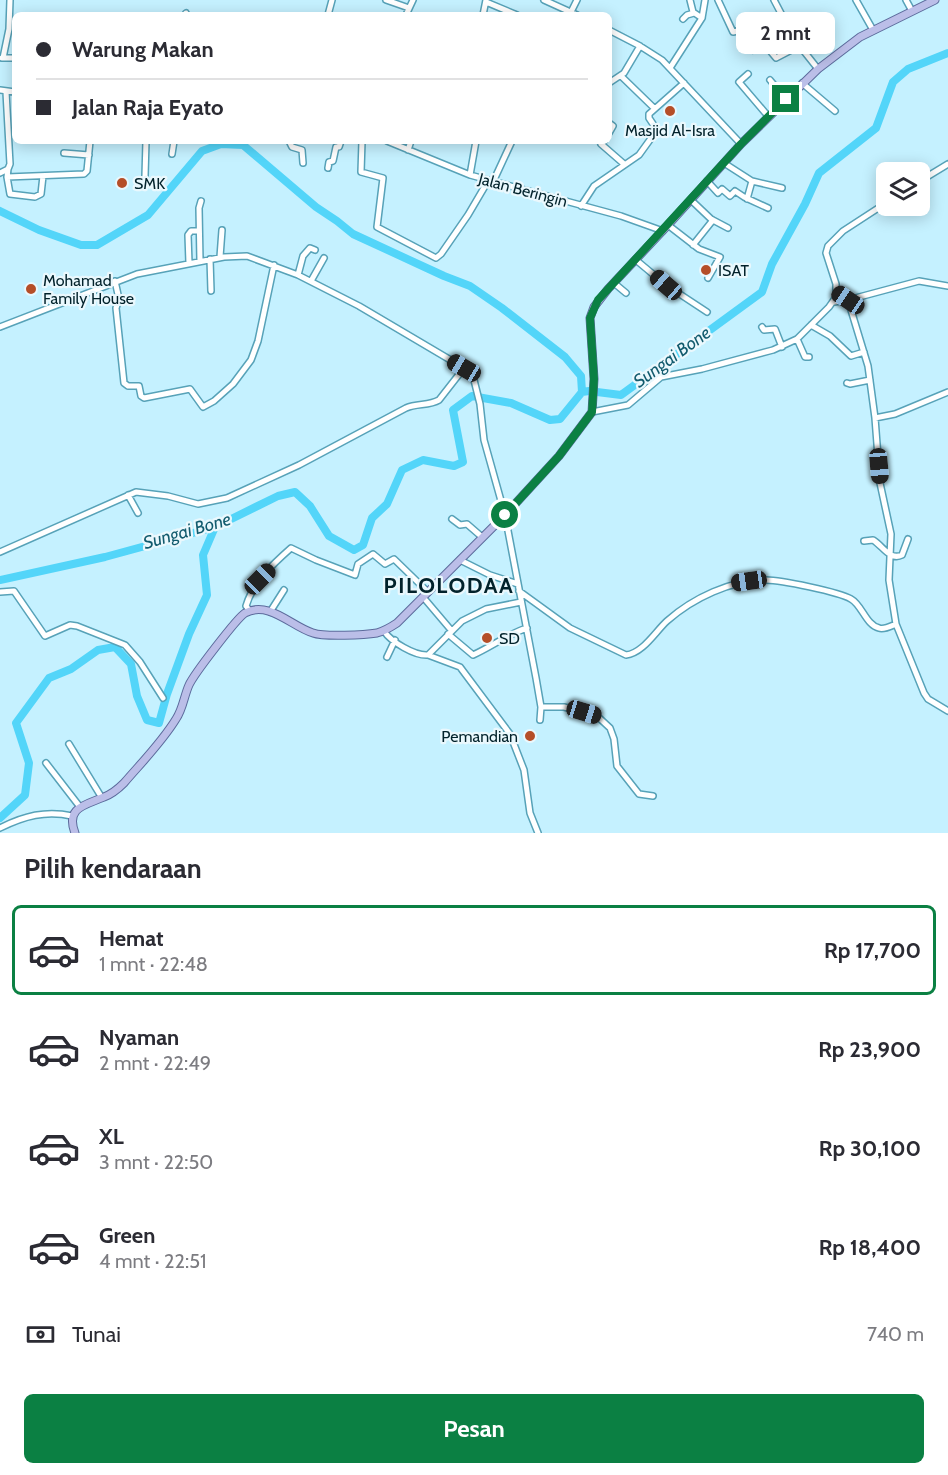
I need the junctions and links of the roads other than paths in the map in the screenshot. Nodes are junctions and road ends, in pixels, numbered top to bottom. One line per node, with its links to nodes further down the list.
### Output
1 (10, 0): 28 (street)
2 (386, 0): 14 (street)
3 (413, 0): 14 (street)
4 (544, 0): 18 (street)
5 (690, 0): 19 (street)
6 (705, 0): 20 (street)
7 (718, 0): 26 (street)
8 (774, 0): 25 (street)
9 (856, 0): 22 (street)
10 (906, 0): 15 (street)
11 (935, 0): 13 (main road)
12 (486, 1): 17 (street)
13 (923, 3): 15 (main road)
14 (410, 8): 16 (street)
15 (912, 11): 22 (main road)
16 (408, 12)
17 (510, 12)
18 (570, 12)
19 (694, 13): 20 (street); 21 (street)
20 (702, 18): 29 (street)
21 (683, 19)
22 (873, 30): 30 (main road)
23 (612, 32): 24 (street)
24 (640, 46): 29 (street); 32 (street)
25 (799, 46): 27 (street); 30 (street)
26 (753, 50)
27 (771, 52)
28 (2, 58)
29 (670, 68): 34 (street)
30 (818, 69): 35 (main road)
31 (748, 74): 40 (street)
32 (615, 77): 38 (street)
33 (770, 80): 37 (street)
34 (684, 83): 38 (street); 54 (street)
35 (802, 83): 37 (main road); 39 (street)
36 (3, 91): 42 (street)
37 (786, 99): 40 (main road)
38 (654, 108): 63 (street)
39 (835, 111)
40 (768, 116): 54 (main road)
41 (12, 132): 42 (street)
42 (8, 133): 55 (street)
43 (90, 144): 60 (street)
44 (146, 144): 75 (street)
45 (174, 144): 59 (street)
46 (290, 144): 61 (street)
47 (340, 144): 65 (street)
48 (362, 144): 72 (street)
49 (394, 144): 57 (street, Jalan Beringin)
50 (410, 144): 57 (street)
51 (475, 144): 68 (street)
52 (510, 144): 72 (street)
53 (601, 144): 63 (street)
54 (741, 144): 62 (main road)
55 (8, 147): 56 (street); 66 (street)
56 (0, 149)
57 (408, 150): 68 (street, Jalan Beringin)
58 (64, 153): 60 (street)
59 (172, 154)
60 (89, 155): 70 (street)
61 (303, 163)
62 (724, 163): 73 (main road); 74 (street)
63 (624, 164): 80 (street)
64 (948, 164): 69 (street)
65 (328, 168)
66 (8, 170): 67 (street); 71 (street)
67 (0, 173)
68 (470, 175): 72 (street, Jalan Beringin)
69 (930, 175)
70 (43, 176): 71 (street); 71 (street)
71 (7, 177)
72 (491, 181): 80 (street, Jalan Beringin)
73 (707, 181): 77 (street); 78 (main road)
74 (752, 181): 76 (street); 77 (street)
75 (143, 183)
76 (782, 188)
77 (747, 199): 81 (street)
78 (691, 200): 83 (street); 84 (main road)
79 (201, 201): 87 (street)
80 (581, 206): 84 (street, Jalan Beringin)
81 (768, 208)
82 (876, 209): 104 (street)
83 (713, 220): 85 (street); 88 (street)
84 (666, 228): 88 (street, Jalan Beringin); 93 (main road)
85 (728, 228)
86 (222, 230): 90 (street)
87 (199, 231): 94 (street); 95 (street)
88 (693, 245): 98 (street, Jalan Beringin)
89 (315, 250): 97 (street)
90 (220, 257): 92 (street); 96 (street)
91 (324, 258): 100 (street)
92 (210, 259): 94 (street); 103 (street)
93 (636, 260): 101 (main road); 108 (street)
94 (200, 261): 95 (street)
95 (189, 262): 99 (street)
96 (274, 265): 97 (street); 99 (street)
97 (298, 275): 100 (street)
98 (708, 278)
99 (115, 280): 110 (street)
100 (311, 281): 116 (street)
101 (614, 283): 105 (street); 120 (main road)
102 (948, 286): 106 (street)
103 (211, 291)
104 (837, 292): 106 (street); 107 (street)
105 (626, 293)
106 (848, 300): 107 (street); 114 (street)
107 (834, 302): 109 (street)
108 (707, 312)
109 (812, 325): 112 (street); 114 (street)
110 (0, 327)
111 (762, 327): 113 (street)
112 (797, 339): 113 (street); 115 (street)
113 (782, 346): 120 (street)
114 (864, 352): 117 (street)
115 (809, 357)
116 (464, 368): 122 (street); 124 (street)
117 (870, 380): 118 (street); 121 (street)
118 (847, 383)
119 (948, 392): 121 (street)
120 (593, 409): 124 (main road)
121 (876, 418): 130 (street)
122 (128, 495): 123 (street); 129 (street)
123 (138, 513)
124 (505, 515): 126 (main road); 132 (street)
125 (452, 519): 126 (street)
126 (482, 537): 131 (main road)
127 (908, 539): 130 (street)
128 (864, 541): 130 (street)
129 (0, 552)
130 (891, 555): 139 (street)
131 (460, 560): 132 (street); 135 (main road)
132 (519, 587): 136 (street); 139 (street)
133 (284, 590): 138 (street)
134 (0, 592): 146 (street)
135 (425, 595): 137 (street); 141 (main road); 142 (street)
136 (521, 602): 140 (street); 142 (street)
137 (250, 611): 138 (main road); 149 (main road)
138 (270, 612): 141 (main road)
139 (896, 624): 150 (street)
140 (527, 628): 142 (street); 148 (street)
141 (384, 631): 143 (street)
142 (449, 632): 144 (street)
143 (395, 640): 144 (street); 145 (street)
144 (428, 655): 160 (street)
145 (387, 657)
146 (163, 698)
147 (173, 704): 149 (street)
148 (541, 707): 151 (street); 154 (street)
149 (181, 709): 155 (main road)
150 (948, 711)
151 (540, 720)
152 (69, 744): 155 (street)
153 (46, 763): 156 (street)
154 (653, 796)
155 (102, 798): 156 (main road)
156 (80, 807): 157 (main road)
157 (72, 816): 158 (street); 159 (main road)
158 (0, 828)
159 (75, 833)
160 (537, 833)

